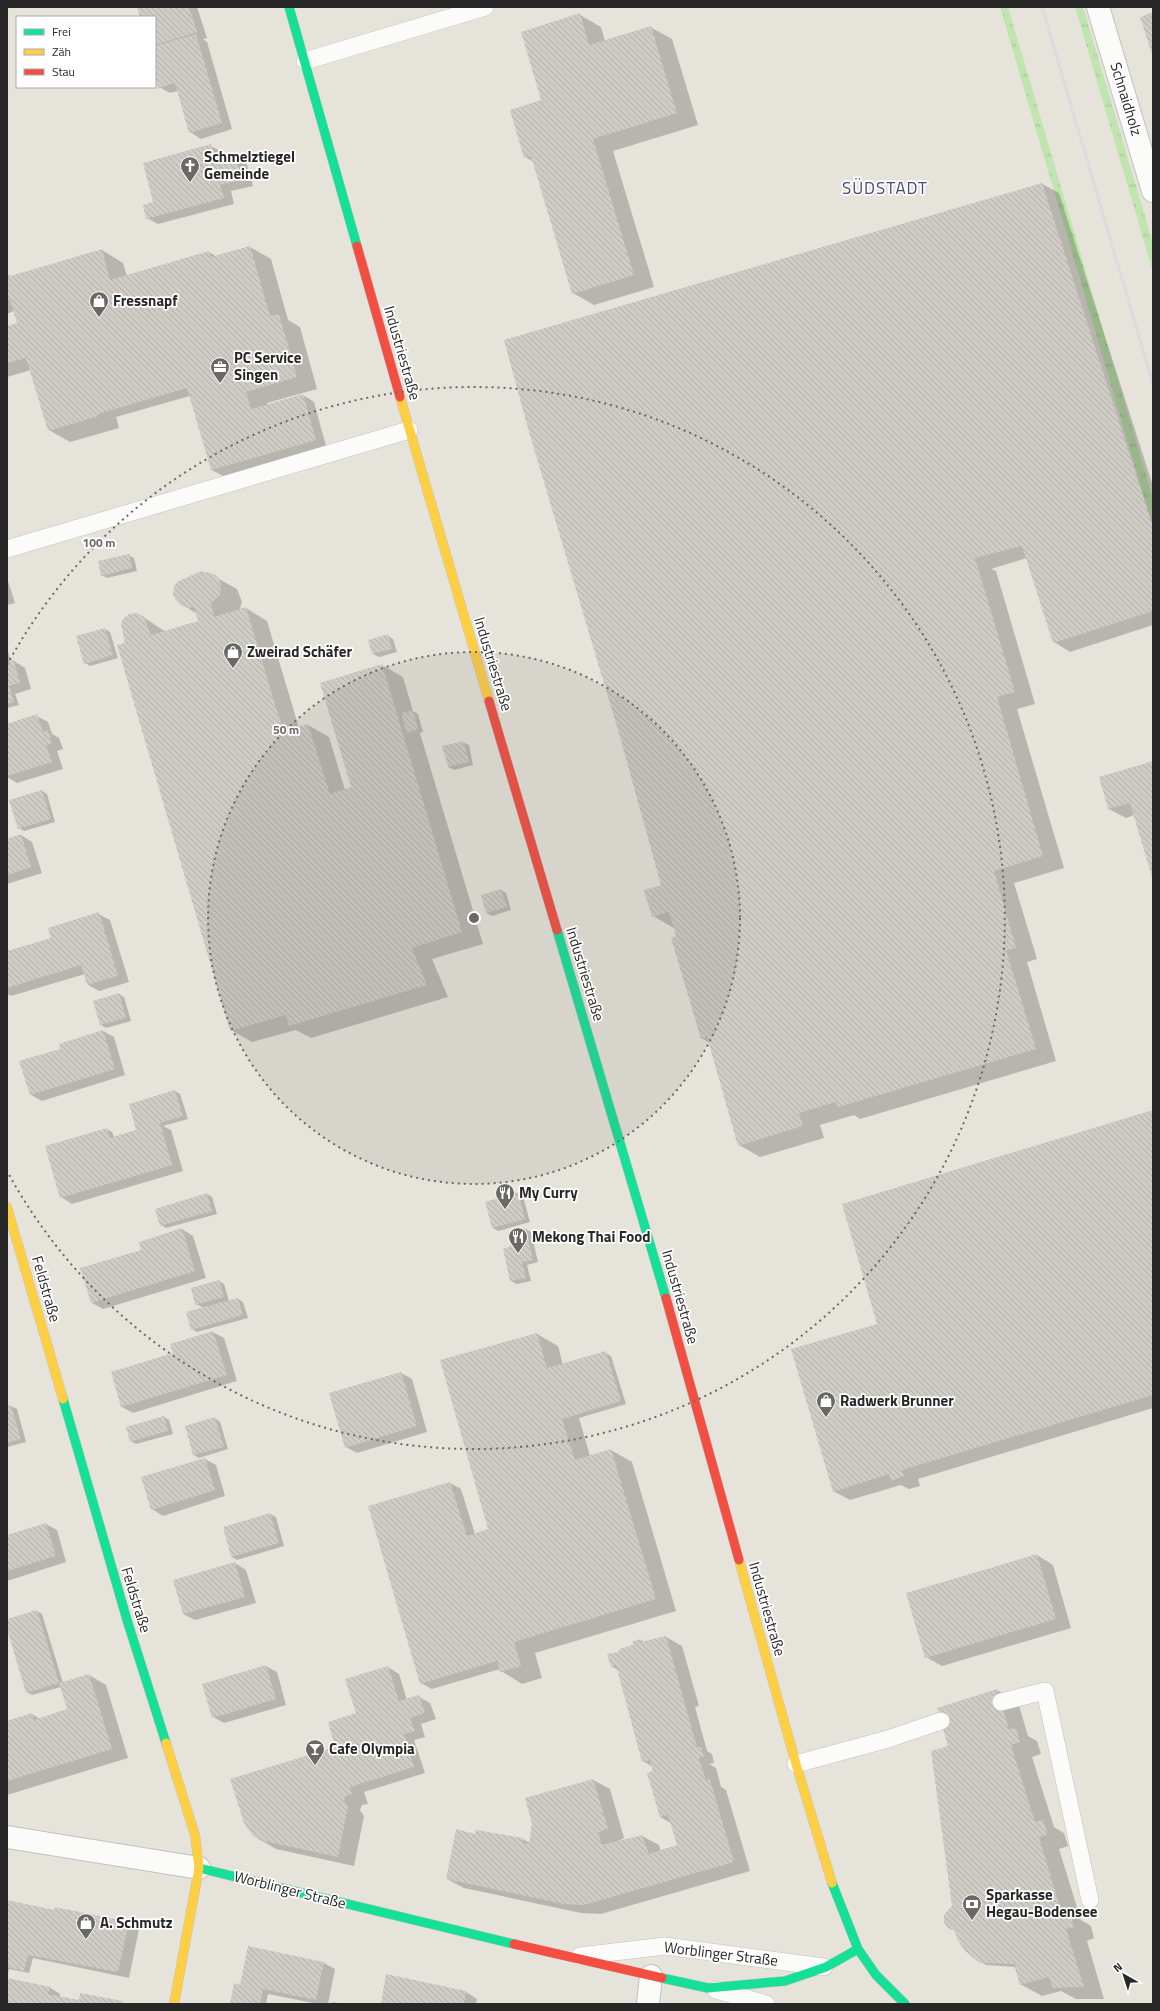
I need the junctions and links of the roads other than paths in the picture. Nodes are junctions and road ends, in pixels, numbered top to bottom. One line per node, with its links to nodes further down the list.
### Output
1 (289, 7): 4 (street, Industriestraße)
2 (485, 7): 4 (lane)
3 (1098, 7): 5 (street, Schnaidholz)
4 (304, 61): 6 (street, Industriestraße)
5 (1153, 191)
6 (409, 430): 7 (lane); 11 (street, Industriestraße)
7 (7, 549)
8 (7, 1207): 13 (street, Feldstraße)
9 (1001, 1702): 14 (lane)
10 (941, 1721): 11 (lane)
11 (796, 1764): 15 (street, Industriestraße)
12 (7, 1837): 13 (street, Worblinger Straße)
13 (199, 1868): 16 (street, Worblinger Straße); 20 (street, Feldstraße)
14 (1090, 1900)
15 (858, 1949): 17 (street, Worblinger Straße); 23 (street)
16 (569, 1957): 17 (lane, Worblinger Straße); 18 (street, Worblinger Straße)
17 (826, 1967): 19 (street, Worblinger Straße)
18 (651, 1976): 19 (street, Worblinger Straße); 21 (street)
19 (708, 1988): 22 (lane, Worblinger Straße)
20 (174, 2004)
21 (648, 2004)
22 (766, 2004)
23 (905, 2004)

